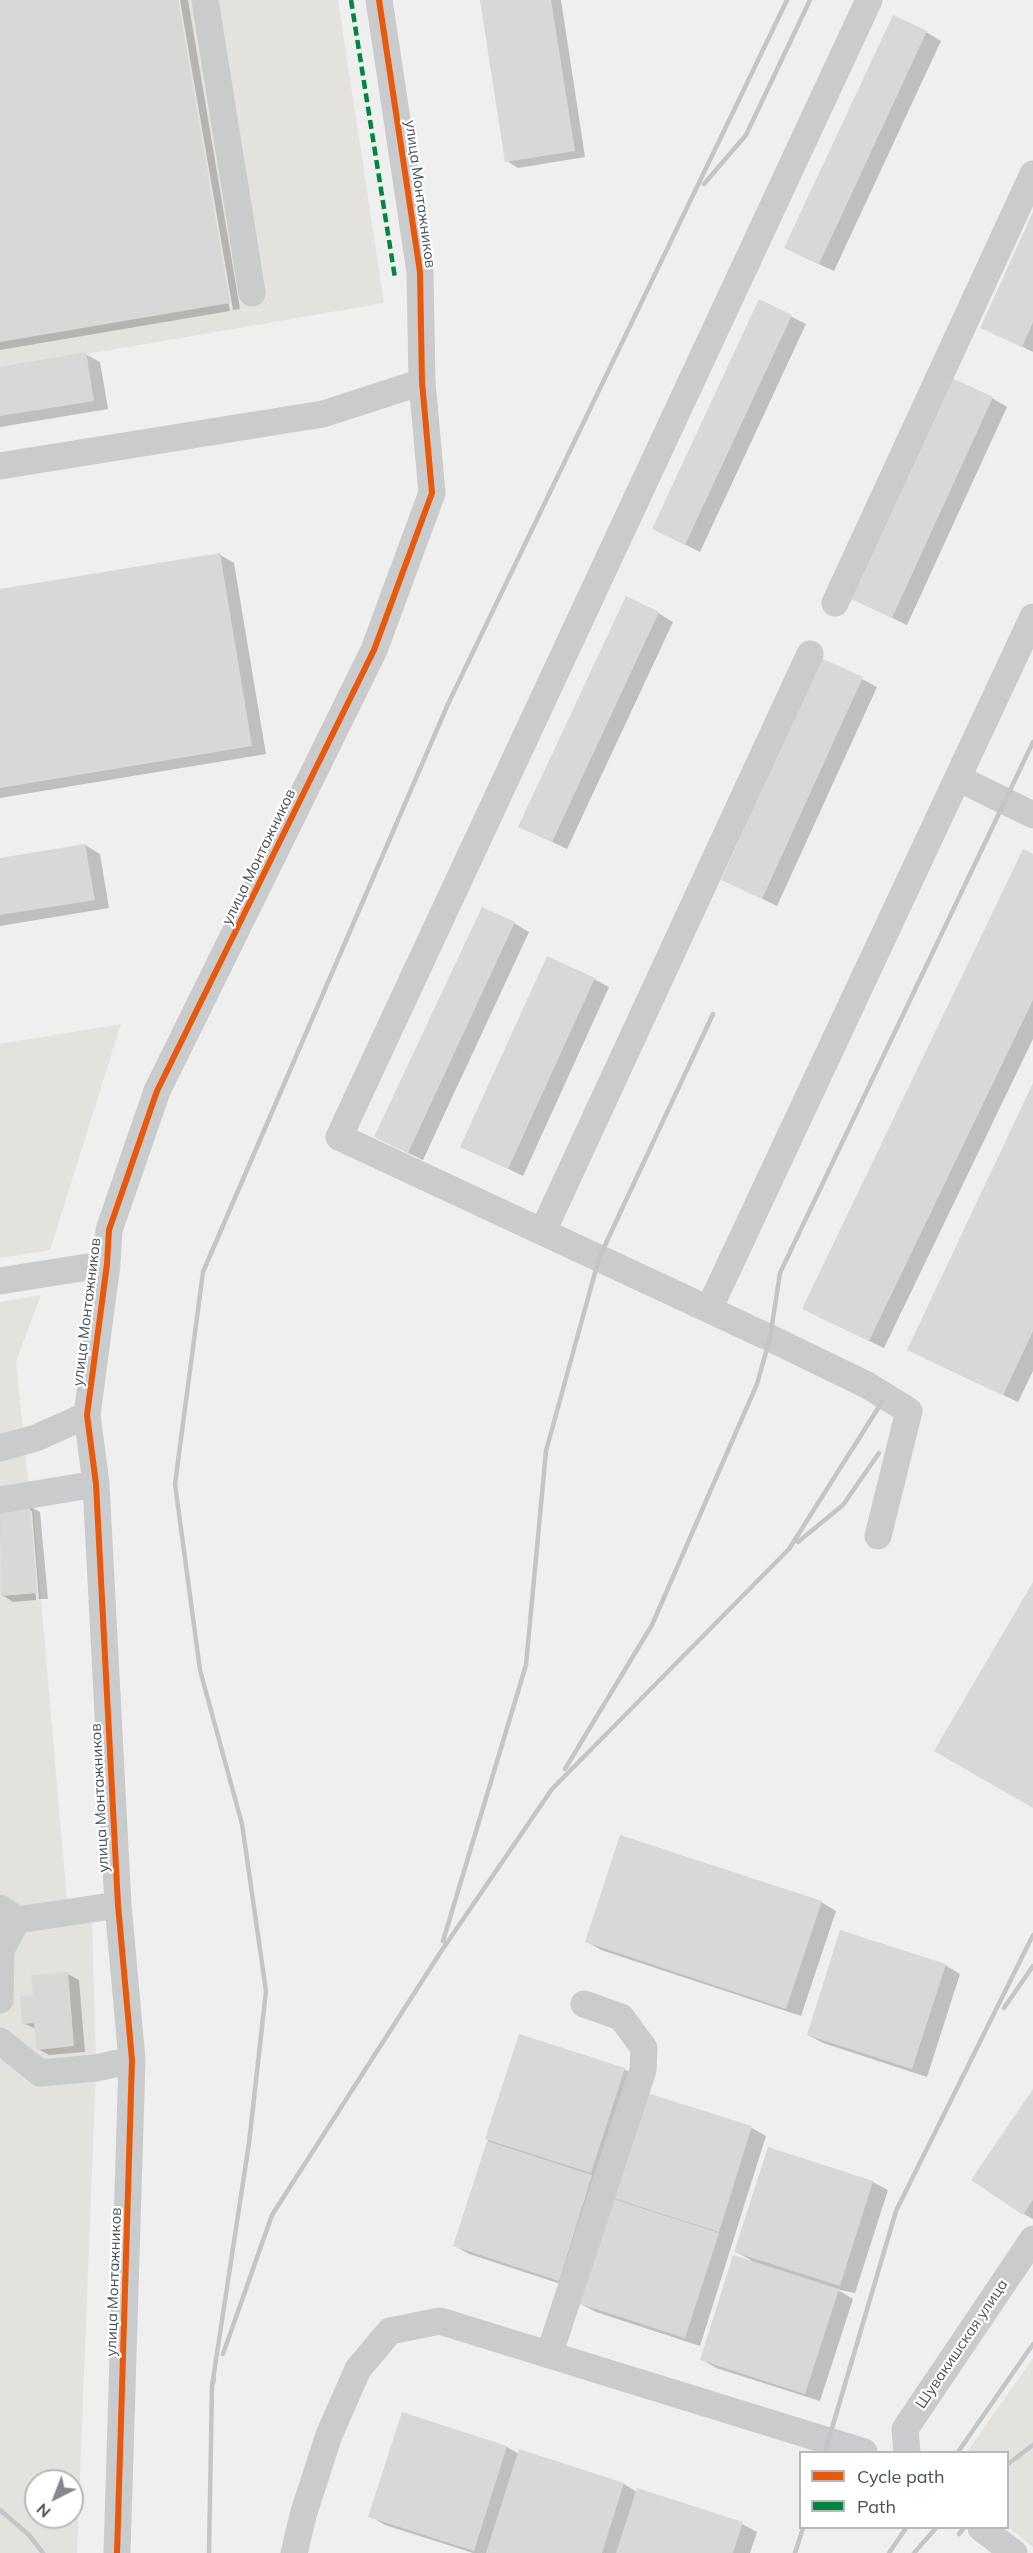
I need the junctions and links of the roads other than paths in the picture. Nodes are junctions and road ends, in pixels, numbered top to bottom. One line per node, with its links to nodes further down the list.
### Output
1 (205, 0): 5 (street)
2 (379, 0): 6 (street, улица Монтажников)
3 (869, 0): 13 (street)
4 (1033, 174): 8 (street)
5 (252, 293)
6 (422, 382): 7 (street); 14 (street, улица Монтажников)
7 (0, 466)
8 (835, 603)
9 (1033, 617): 11 (street)
10 (810, 654): 13 (street)
11 (958, 778): 12 (street); 16 (street)
12 (1033, 815)
13 (543, 1231): 16 (street)
14 (107, 1264): 15 (street); 17 (street, улица Монтажников)
15 (0, 1281)
16 (709, 1309): 21 (street)
17 (87, 1416): 18 (street); 19 (street, улица Монтажников)
18 (0, 1448)
19 (96, 1484): 20 (street); 22 (street, улица Монтажников)
20 (0, 1500)
21 (878, 1536)
22 (118, 1905): 23 (street); 27 (street, улица Монтажников)
23 (8, 1914): 24 (street)
24 (0, 2000)
25 (584, 2004): 29 (street)
26 (0, 2040): 27 (street)
27 (132, 2060): 33 (street, улица Монтажников)
28 (1033, 2239): 31 (street, Шувакишская улица)
29 (549, 2355): 30 (street); 34 (street)
30 (861, 2451)
31 (907, 2451)
32 (982, 2529): 35 (street)
33 (117, 2553)
34 (294, 2553)
35 (1014, 2553)

